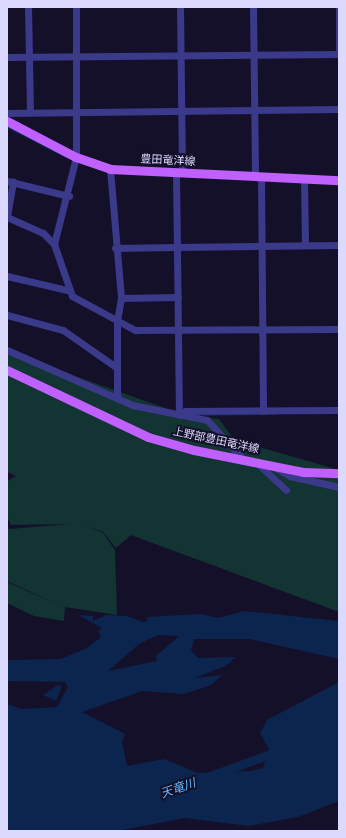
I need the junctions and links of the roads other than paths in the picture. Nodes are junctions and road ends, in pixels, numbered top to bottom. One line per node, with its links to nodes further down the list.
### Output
1 (28, 7): 10 (street)
2 (76, 7): 11 (street)
3 (180, 7): 8 (street)
4 (253, 7): 7 (street)
5 (339, 7): 6 (street)
6 (339, 54): 7 (street)
7 (254, 55): 8 (street); 13 (street)
8 (180, 56): 11 (street); 12 (street)
9 (7, 57): 10 (street)
10 (29, 57): 11 (street); 16 (street)
11 (77, 57): 15 (street)
12 (181, 109): 13 (street); 15 (street); 21 (street)
13 (254, 109): 14 (street); 22 (street)
14 (339, 109)
15 (77, 110): 16 (street); 19 (street)
16 (30, 111): 17 (street)
17 (7, 113)
18 (7, 121): 19 (main road, 豊田竜洋線)
19 (76, 158): 20 (main road, 豊田竜洋線); 26 (street)
20 (110, 169): 21 (main road, 豊田竜洋線); 33 (street)
21 (179, 173): 22 (main road, 豊田竜洋線); 32 (street)
22 (258, 177): 23 (main road, 豊田竜洋線); 29 (street)
23 (304, 179): 24 (main road, 豊田竜洋線); 30 (street)
24 (339, 180)
25 (10, 182): 26 (street); 27 (street)
26 (69, 196): 28 (street)
27 (7, 217): 28 (street)
28 (54, 244): 35 (street)
29 (260, 245): 30 (street); 32 (street); 41 (street)
30 (305, 245): 31 (street)
31 (339, 245)
32 (177, 247): 33 (street); 36 (street)
33 (115, 248): 37 (street)
34 (7, 276): 35 (street)
35 (67, 290): 39 (street)
36 (178, 297): 37 (street); 42 (street)
37 (121, 298): 39 (street)
38 (7, 315): 44 (street)
39 (117, 321): 42 (street); 44 (street)
40 (339, 329): 41 (street)
41 (261, 330): 42 (street); 48 (street)
42 (178, 331): 49 (street)
43 (7, 350): 46 (street)
44 (117, 368): 46 (street)
45 (7, 370): 50 (main road, 上野部豊田竜洋線)
46 (117, 398): 49 (street)
47 (339, 410): 48 (street)
48 (263, 411): 49 (street)
49 (179, 413): 50 (street)
50 (242, 458): 51 (main road, 上野部豊田竜洋線)
51 (255, 461): 52 (main road, 上野部豊田竜洋線); 55 (street)
52 (270, 465): 53 (main road, 上野部豊田竜洋線); 54 (street)
53 (339, 473)
54 (339, 487)
55 (286, 490)

